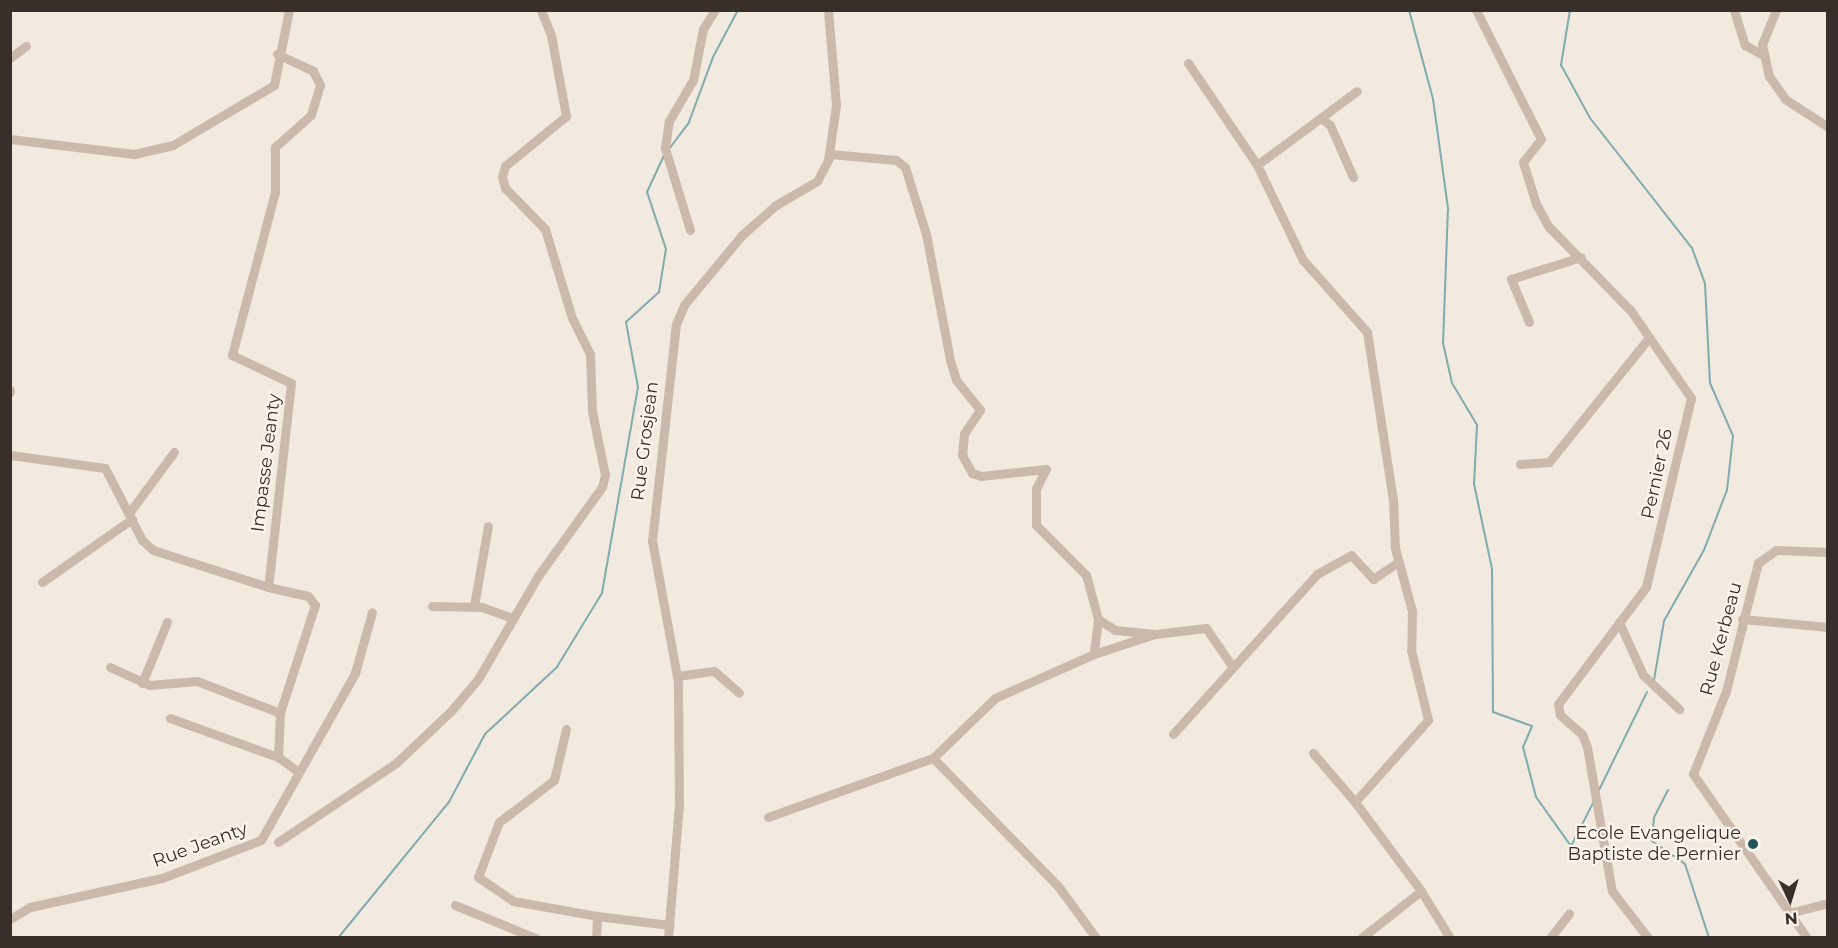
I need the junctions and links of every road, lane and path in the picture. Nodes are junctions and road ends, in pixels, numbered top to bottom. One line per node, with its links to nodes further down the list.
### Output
1 (289, 10): 9 (street)
2 (542, 10): 36 (street)
3 (715, 10): 20 (street)
4 (828, 10): 17 (street, Rue Grosjean)
5 (1476, 10): 21 (street, Pernier 26)
6 (1734, 10): 10 (street)
7 (1776, 10): 10 (street)
8 (26, 46): 11 (street)
9 (277, 54): 16 (street); 32 (street, Impasse Jeanty)
10 (1761, 54): 15 (street)
11 (10, 58)
12 (1188, 63): 18 (street)
13 (1357, 91): 14 (street)
14 (1321, 118): 18 (street); 19 (street)
15 (1827, 127)
16 (10, 139)
17 (830, 154): 37 (street); 46 (street, Rue Grosjean)
18 (1257, 165): 30 (street)
19 (1353, 177)
20 (690, 230)
21 (1581, 257): 22 (street); 23 (street, Pernier 26)
22 (1529, 322)
23 (1647, 340): 26 (street); 40 (street, Pernier 26)
24 (174, 452): 27 (street)
25 (10, 455): 27 (street)
26 (1520, 464)
27 (130, 516): 31 (street); 32 (street)
28 (488, 526): 34 (street)
29 (1827, 552): 38 (street, Rue Kerbeau)
30 (1398, 562): 44 (street); 58 (street)
31 (42, 582)
32 (268, 587): 50 (street)
33 (432, 606): 34 (street)
34 (474, 606): 36 (street)
35 (372, 612): 57 (street, Rue Jeanty)
36 (513, 618): 60 (street)
37 (1098, 619): 42 (street); 43 (street)
38 (1742, 620): 41 (street); 64 (street, Rue Kerbeau)
39 (167, 622): 47 (street)
40 (1619, 622): 49 (street); 76 (street, Pernier 26)
41 (1827, 627)
42 (1155, 634): 43 (street); 44 (street)
43 (1094, 654): 56 (street)
44 (1232, 666): 53 (street)
45 (110, 667): 47 (street)
46 (676, 676): 48 (street); 68 (street, Rue Grosjean)
47 (142, 683): 50 (street)
48 (739, 693)
49 (1679, 709)
50 (280, 713): 55 (street)
51 (170, 718): 55 (street)
52 (566, 729): 66 (street)
53 (1173, 734)
54 (1313, 753): 58 (street)
55 (278, 757): 57 (street)
56 (933, 758): 59 (street); 72 (street)
57 (296, 770): 67 (street, Rue Jeanty)
58 (1355, 802): 61 (street)
59 (768, 818)
60 (278, 842)
61 (1421, 891): 73 (street); 74 (street)
62 (1827, 903): 64 (street)
63 (455, 905): 69 (street)
64 (1789, 913): 77 (street, Rue Kerbeau)
65 (1569, 914): 75 (street)
66 (597, 916): 68 (street); 70 (street)
67 (10, 919)
68 (669, 925): 71 (street, Rue Grosjean)
69 (535, 938)
70 (596, 938)
71 (668, 938)
72 (1096, 938)
73 (1361, 938)
74 (1450, 938)
75 (1551, 938)
76 (1648, 938)
77 (1807, 938)

